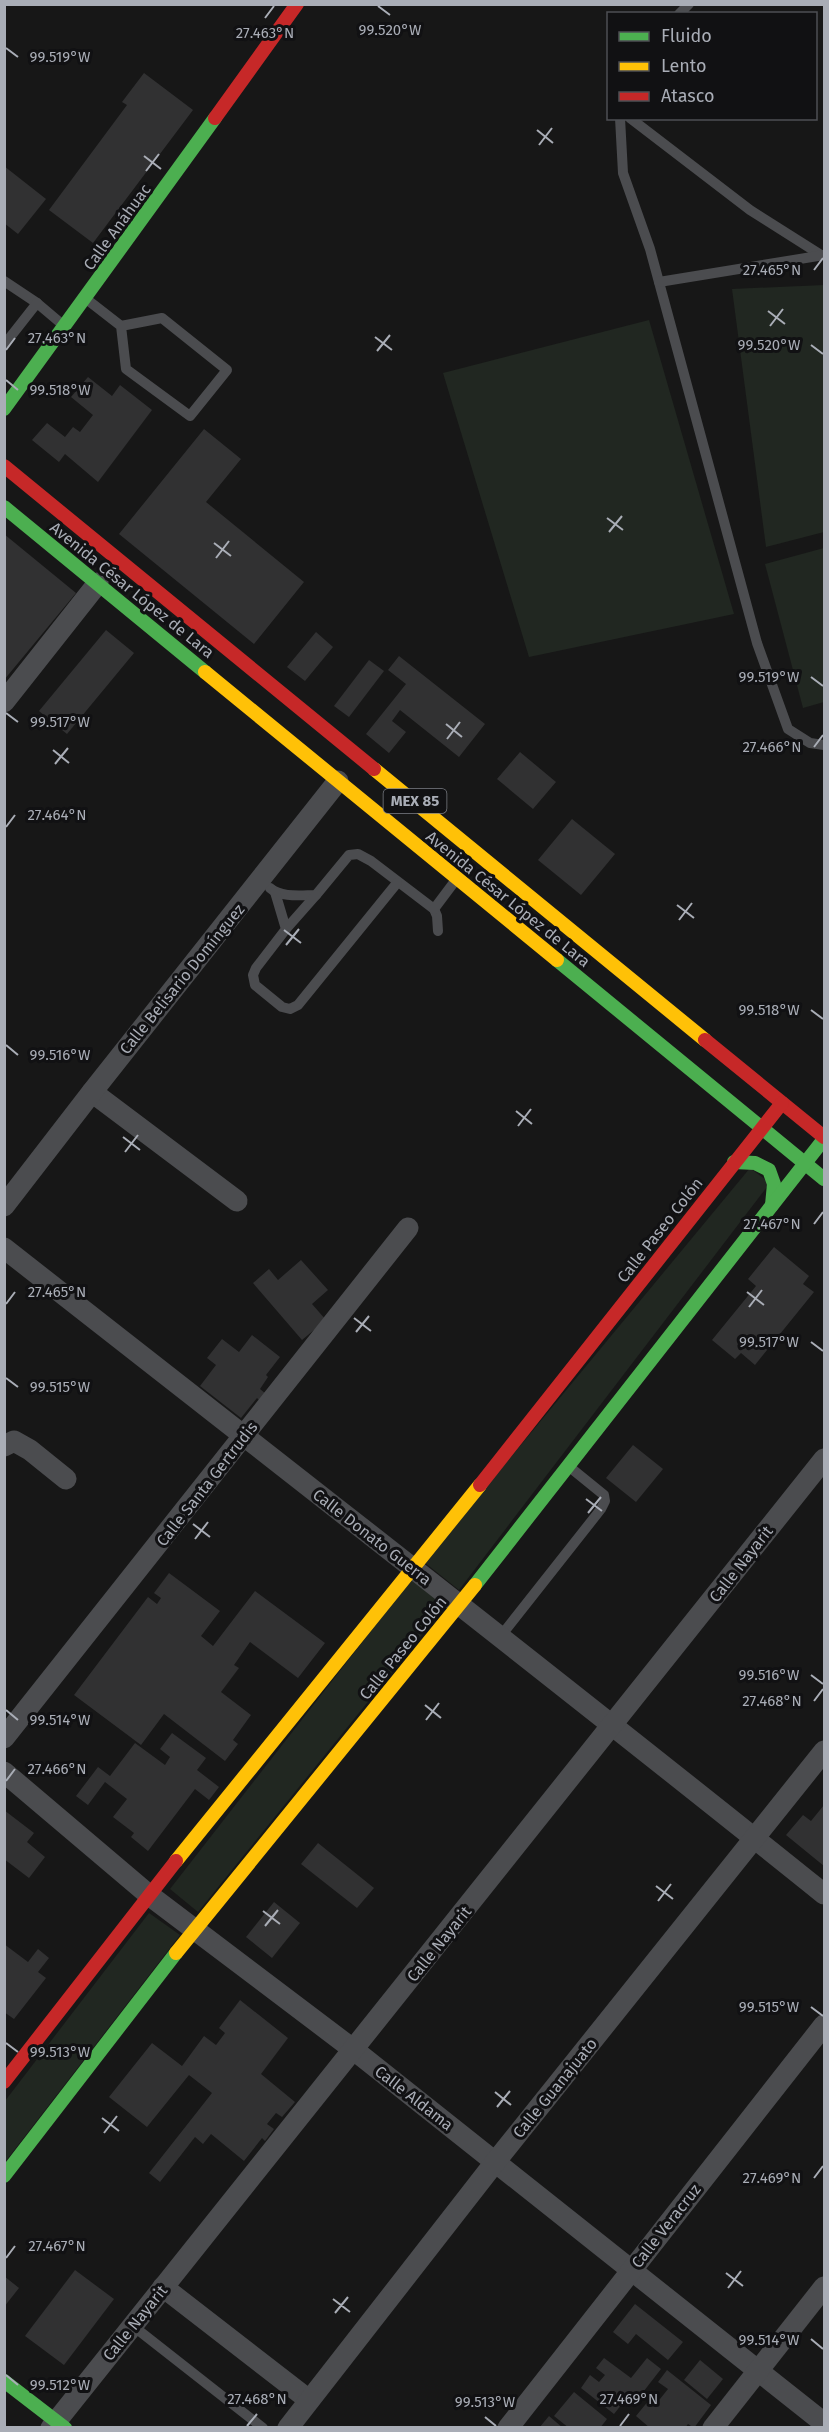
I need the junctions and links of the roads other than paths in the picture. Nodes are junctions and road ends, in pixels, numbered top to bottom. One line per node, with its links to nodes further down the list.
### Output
1 (297, 4): 7 (main road, Calle Anáhuac)
2 (620, 120): 6 (lane)
3 (633, 120): 4 (lane)
4 (823, 255): 6 (lane)
5 (4, 281): 8 (lane)
6 (659, 282): 17 (lane)
7 (85, 298): 9 (main road, Calle Anáhuac); 10 (lane)
8 (37, 303): 9 (lane); 11 (lane)
9 (64, 326): 12 (main road, Calle Anáhuac)
10 (121, 326): 10 (lane)
11 (4, 345)
12 (4, 409)
13 (4, 466): 27 (main road, Avenida César López de Lara / MEX 85)
14 (4, 507): 15 (main road, Avenida César López de Lara / MEX 85)
15 (98, 583): 16 (street); 18 (main road, Avenida César López de Lara / MEX 85)
16 (4, 702)
17 (825, 745)
18 (338, 781): 19 (main road, Avenida César López de Lara / MEX 85); 21 (street, Calle Belisario Domínguez)
19 (457, 879): 23 (lane); 28 (main road, Avenida César López de Lara / MEX 85)
20 (397, 883): 22 (lane); 23 (lane); 24 (lane)
21 (268, 886): 22 (lane); 24 (lane); 26 (street, Calle Belisario Domínguez)
22 (316, 895): 24 (lane)
23 (434, 909): 25 (lane)
24 (286, 929)
25 (438, 931)
26 (92, 1092): 33 (street); 35 (street, Calle Belisario Domínguez)
27 (782, 1103): 28 (main road, Calle Paseo Colón); 29 (main road, Avenida César López de Lara / MEX 85)
28 (761, 1128): 30 (main road, Calle Paseo Colón); 31 (main road, Avenida César López de Lara / MEX 85)
29 (825, 1138): 31 (main road, Calle Paseo Colón)
30 (734, 1162): 34 (main road); 43 (main road, Calle Paseo Colón)
31 (806, 1163): 32 (main road, Avenida César López de Lara / MEX 85); 34 (main road, Calle Paseo Colón)
32 (825, 1179)
33 (237, 1201)
34 (772, 1205): 41 (main road, Calle Paseo Colón)
35 (4, 1206)
36 (408, 1228): 38 (street, Calle Santa Gertrudis)
37 (4, 1248): 38 (street, Calle Donato Guerra)
38 (245, 1437): 43 (street, Calle Donato Guerra); 47 (street, Calle Santa Gertrudis)
39 (4, 1446): 42 (street)
40 (825, 1459): 46 (street, Calle Nayarit)
41 (567, 1465): 44 (main road, Calle Paseo Colón); 45 (lane)
42 (66, 1479)
43 (413, 1570): 44 (street, Calle Donato Guerra); 52 (main road, Calle Paseo Colón)
44 (458, 1606): 45 (street, Calle Donato Guerra); 53 (main road, Calle Paseo Colón)
45 (500, 1637): 46 (street, Calle Donato Guerra)
46 (614, 1724): 50 (street, Calle Donato Guerra); 55 (street, Calle Nayarit)
47 (4, 1738)
48 (825, 1751): 50 (street, Calle Guanajuato)
49 (4, 1773): 52 (street, Calle Aldama)
50 (756, 1839): 51 (street, Calle Donato Guerra); 57 (street, Calle Guanajuato)
51 (825, 1894)
52 (149, 1895): 53 (street, Calle Aldama); 56 (main road, Calle Paseo Colón)
53 (194, 1930): 55 (street, Calle Aldama); 58 (main road, Calle Paseo Colón)
54 (825, 2025): 59 (street, Calle Veracruz)
55 (354, 2050): 57 (street, Calle Aldama); 61 (street, Calle Nayarit)
56 (4, 2082)
57 (496, 2161): 59 (street, Calle Aldama); 65 (street, Calle Guanajuato)
58 (4, 2176)
59 (631, 2270): 63 (street, Calle Aldama); 70 (street, Calle Veracruz)
60 (825, 2287): 63 (street)
61 (163, 2288): 62 (street, Calle Nayarit); 65 (street)
62 (132, 2326): 67 (street, Calle Nayarit); 68 (lane)
63 (758, 2371): 66 (street, Calle Aldama); 71 (street)
64 (4, 2381): 67 (main road)
65 (309, 2400): 69 (street, Calle Guanajuato)
66 (825, 2423)
67 (57, 2425)
68 (262, 2427)
69 (288, 2427)
70 (508, 2427)
71 (713, 2427)

